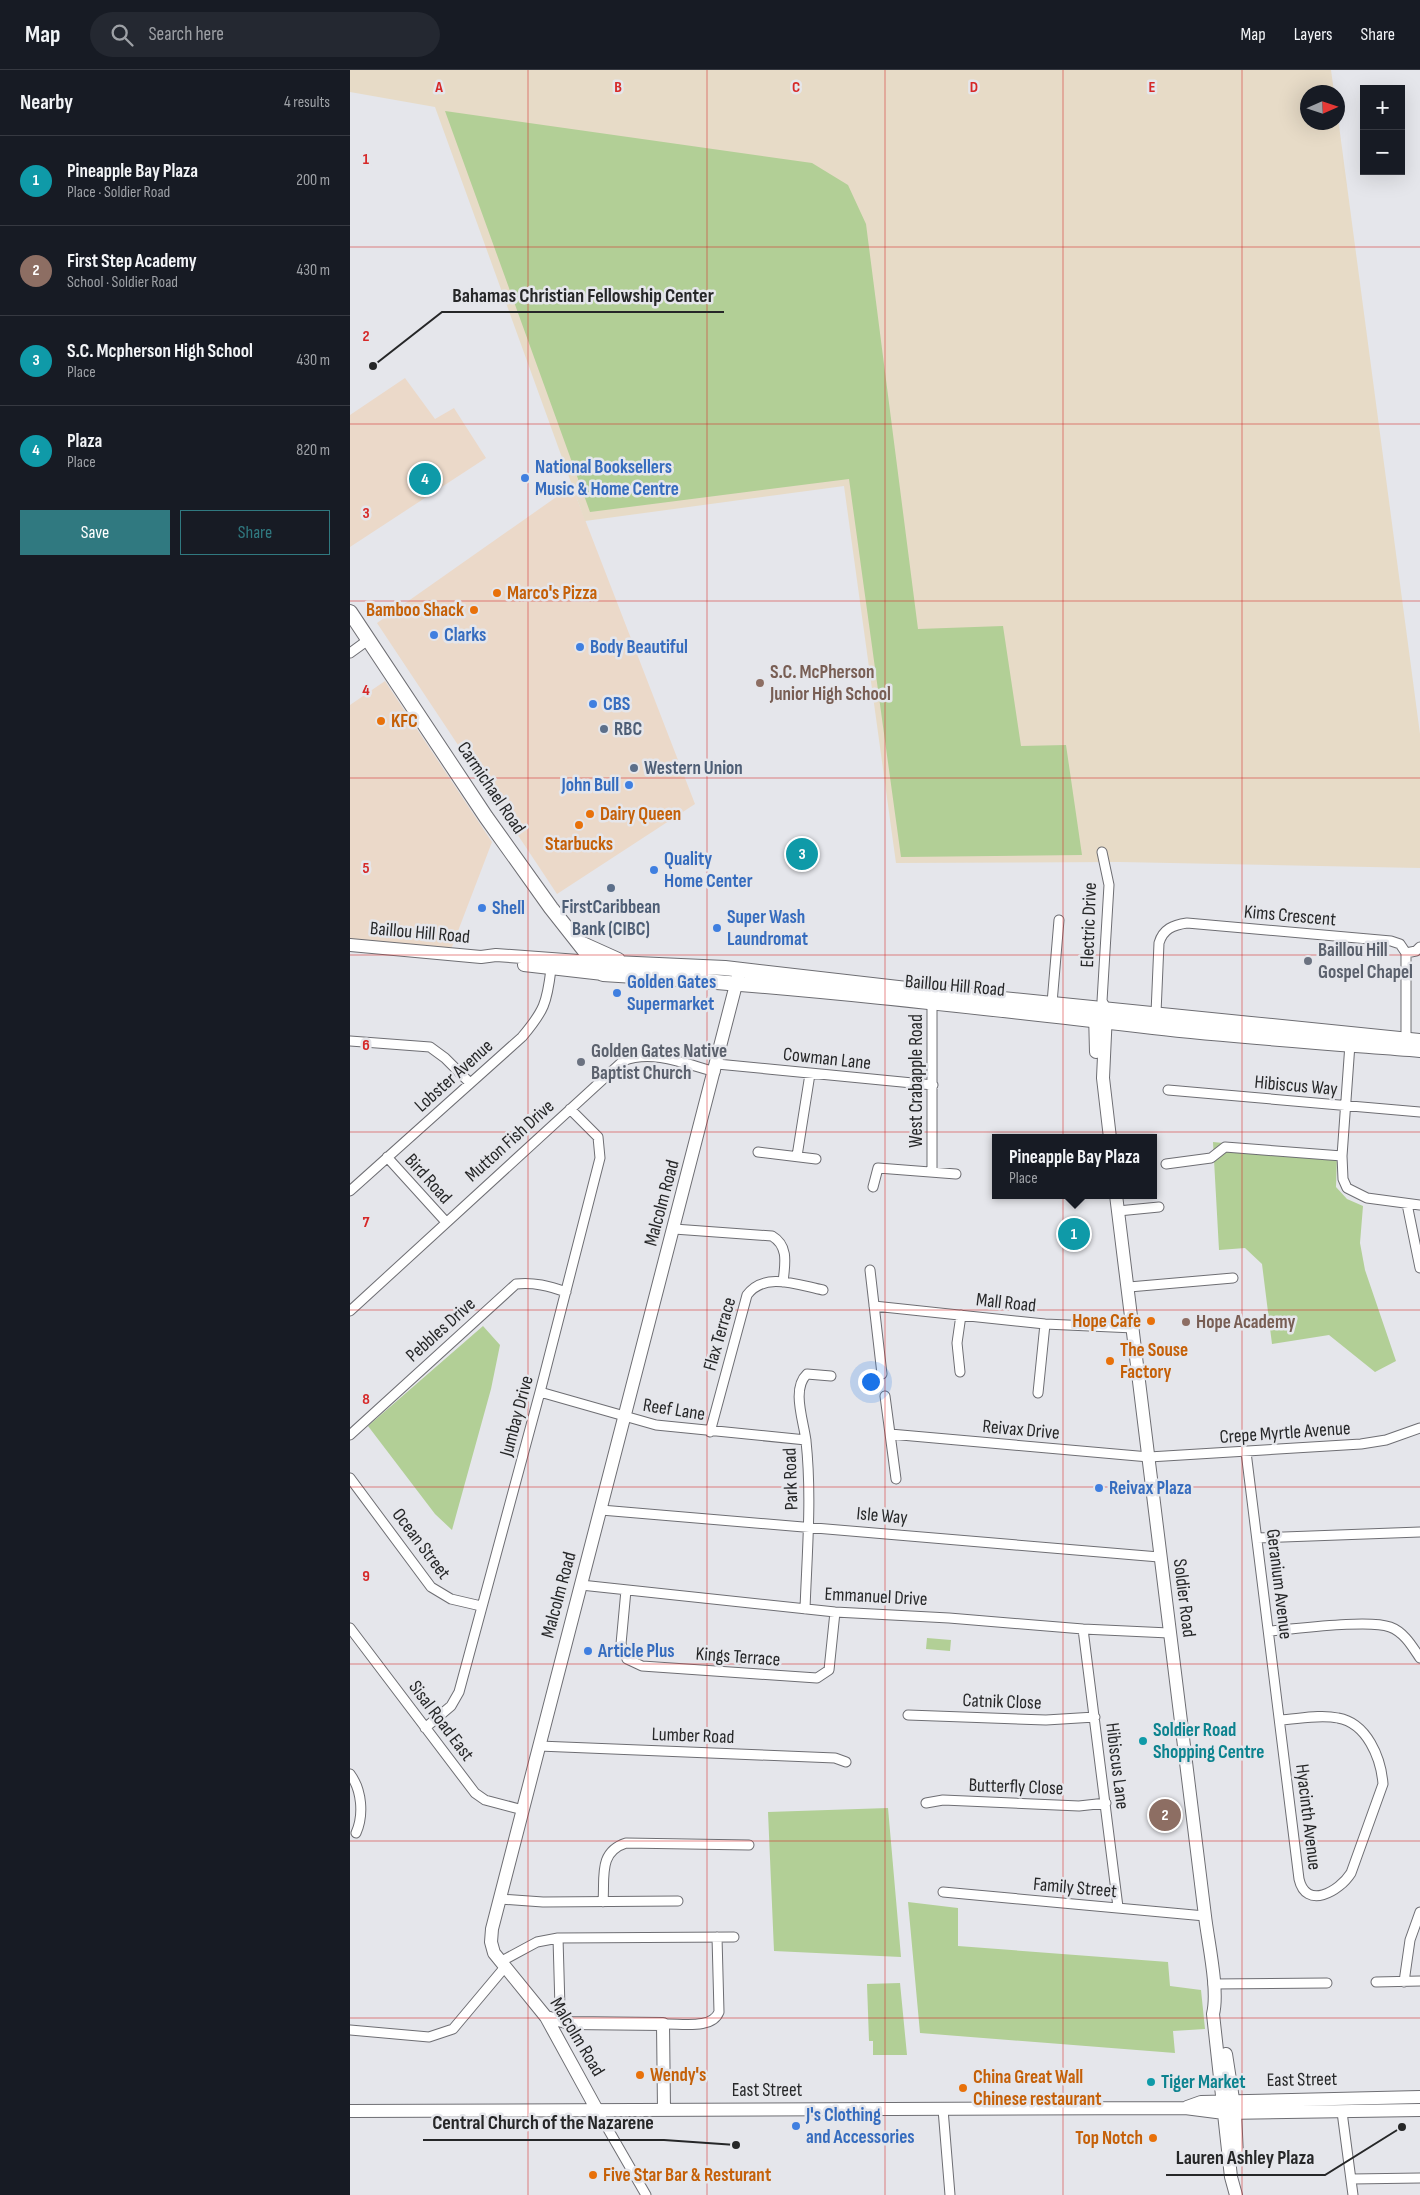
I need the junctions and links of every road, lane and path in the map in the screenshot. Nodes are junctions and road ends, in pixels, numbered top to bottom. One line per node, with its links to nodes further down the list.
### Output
1 (350, 612): 2 (main road, Carmichael Road)
2 (368, 640): 3 (street); 6 (main road, Carmichael Road)
3 (350, 653)
4 (1102, 852): 19 (street, Electric Drive)
5 (1060, 920): 18 (street)
6 (578, 942): 11 (main road); 12 (main road, Carmichael Road)
7 (350, 945): 10 (main road, Baillou Hill Road)
8 (1420, 947): 9 (street)
9 (1406, 953): 20 (street, Kims Crescent); 21 (street)
10 (487, 957): 11 (main road, Baillou Hill Road); 13 (main road, Baillou Hill Road)
11 (592, 962): 12 (main road, Baillou Hill Road); 15 (main road)
12 (622, 962): 14 (main road, Baillou Hill Road)
13 (551, 969): 15 (main road, Baillou Hill Road); 27 (street, Lobster Avenue)
14 (740, 969): 16 (main road, Malcolm Road); 17 (main road, Baillou Hill Road)
15 (603, 974): 16 (main road, Baillou Hill Road)
16 (738, 985): 17 (main road, Baillou Hill Road); 25 (main road, Malcolm Road)
17 (932, 997): 18 (main road, Baillou Hill Road); 19 (main road, Baillou Hill Road); 28 (street, West Crabapple Road)
18 (1052, 1003): 19 (main road, Baillou Hill Road)
19 (1101, 1012): 20 (main road, Baillou Hill Road); 23 (main road, Baillou Hill Road); 33 (main road)
20 (1156, 1014): 21 (main road, Baillou Hill Road)
21 (1413, 1040)
22 (350, 1041): 27 (street)
23 (1350, 1044): 24 (main road, Baillou Hill Road); 30 (street)
24 (1420, 1050)
25 (716, 1068): 26 (street, Cowman Lane); 31 (street, Mutton Fish Drive); 50 (main road, Malcolm Road)
26 (810, 1074): 28 (street, Cowman Lane); 35 (street)
27 (470, 1083): 37 (street, Lobster Avenue)
28 (933, 1085): 40 (street, West Crabapple Road)
29 (1168, 1090): 30 (street, Hibiscus Way)
30 (1346, 1106): 32 (street, Hibiscus Way); 36 (street)
31 (570, 1109): 49 (street, Mutton Fish Drive); 57 (street, Jumbay Drive)
32 (1420, 1112)
33 (1110, 1134)
34 (758, 1152): 35 (street)
35 (797, 1156): 38 (street)
36 (1342, 1156): 39 (street); 45 (street)
37 (387, 1157): 43 (street, Lobster Avenue); 49 (street, Bird Road)
38 (816, 1159)
39 (1166, 1164)
40 (932, 1171): 41 (street); 42 (street)
41 (956, 1174)
42 (873, 1187)
43 (350, 1190)
44 (1116, 1199): 48 (main road, Soldier Road)
45 (1407, 1204): 46 (street); 51 (street)
46 (1420, 1205)
47 (1159, 1207): 48 (street)
48 (1118, 1211): 55 (main road, Soldier Road)
49 (446, 1222): 59 (street, Mutton Fish Drive)
50 (674, 1229): 54 (street); 69 (main road, Malcolm Road)
51 (1420, 1268)
52 (870, 1270): 58 (street)
53 (1233, 1278): 55 (street)
54 (783, 1282): 56 (street, Flax Terrace); 71 (street, Flax Terrace)
55 (1129, 1287): 62 (main road, Soldier Road)
56 (823, 1290)
57 (566, 1292): 66 (street, Jumbay Drive); 72 (street, Pebbles Drive)
58 (874, 1306): 60 (street, Mall Road); 64 (street)
59 (350, 1311)
60 (961, 1315): 61 (street, Mall Road); 63 (street)
61 (1045, 1324): 62 (street, Mall Road); 67 (street)
62 (1134, 1328): 76 (main road, Soldier Road)
63 (960, 1372)
64 (882, 1374)
65 (831, 1376): 74 (street, Park Road)
66 (540, 1392): 69 (street, Reef Lane); 86 (street, Jumbay Drive)
67 (1038, 1393)
68 (885, 1396): 73 (street)
69 (625, 1418): 71 (street, Reef Lane); 79 (main road, Malcolm Road)
70 (1420, 1428): 75 (street, Crepe Myrtle Avenue)
71 (710, 1432): 74 (street, Reef Lane)
72 (350, 1434)
73 (890, 1434): 76 (street, Reivax Drive); 78 (street)
74 (806, 1440): 80 (street, Park Road)
75 (1246, 1452): 76 (street, Crepe Myrtle Avenue); 82 (street, Geranium Avenue)
76 (1150, 1457): 83 (main road, Soldier Road)
77 (350, 1478): 86 (street, Ocean Street)
78 (896, 1479)
79 (601, 1510): 80 (street, Isle Way); 84 (main road, Malcolm Road)
80 (808, 1526): 83 (street, Isle Way); 87 (street, Park Road)
81 (1420, 1532): 82 (street)
82 (1257, 1538): 91 (street, Geranium Avenue)
83 (1160, 1557): 92 (main road, Soldier Road)
84 (582, 1585): 85 (street, Emmanuel Drive); 98 (main road, Malcolm Road)
85 (626, 1590): 87 (street, Emmanuel Drive); 88 (street, Kings Terrace)
86 (481, 1606): 97 (street, Jumbay Drive)
87 (805, 1609): 88 (street, Emmanuel Drive)
88 (835, 1612): 90 (street, Emmanuel Drive)
89 (350, 1628): 97 (street, Sisal Road East)
90 (1083, 1629): 92 (street, Emmanuel Drive); 95 (street, Hibiscus Lane)
91 (1270, 1631): 93 (street); 96 (street, Geranium Avenue)
92 (1170, 1633): 112 (main road, Soldier Road)
93 (1420, 1658)
94 (908, 1715): 95 (street, Catnik Close)
95 (1095, 1717): 102 (street, Hibiscus Lane)
96 (1280, 1720): 96 (street, Hyacinth Avenue)
97 (425, 1728): 103 (street, Sisal Road East)
98 (539, 1746): 99 (street, Lumber Road); 103 (main road, Malcolm Road)
99 (846, 1762)
100 (350, 1774): 104 (street)
101 (926, 1803): 102 (street, Butterfly Close)
102 (1106, 1803): 110 (street, Hibiscus Lane)
103 (523, 1810): 107 (main road, Malcolm Road)
104 (356, 1833)
105 (749, 1845): 109 (street)
106 (943, 1892): 110 (street, Family Street)
107 (500, 1899): 109 (street); 116 (main road, Malcolm Road)
108 (678, 1901): 109 (street)
109 (603, 1902)
110 (1118, 1907): 112 (street, Family Street)
111 (1420, 1912): 119 (street)
112 (1205, 1916): 121 (main road, Soldier Road)
113 (717, 1937): 114 (street); 115 (street); 124 (street)
114 (734, 1937)
115 (558, 1938): 116 (street); 123 (street)
116 (503, 1964): 122 (main road, Malcolm Road); 125 (street)
117 (1420, 1981): 119 (street)
118 (1376, 1982): 119 (street)
119 (1404, 1982)
120 (1327, 1983): 121 (street)
121 (1213, 1984): 128 (main road, Soldier Road)
122 (546, 2017): 123 (main road); 131 (main road, Malcolm Road)
123 (570, 2023): 124 (main road)
124 (663, 2024): 129 (main road)
125 (350, 2030)
126 (1420, 2097): 127 (main road, East Street)
127 (1341, 2098): 128 (main road, East Street); 134 (main road)
128 (1229, 2107): 130 (main road, East Street); 134 (main road, East Street); 137 (main road, Soldier Road)
129 (664, 2109): 130 (main road, East Street); 131 (main road, East Street)
130 (943, 2109): 139 (street)
131 (597, 2110): 133 (main road, East Street); 138 (street, Malcolm Road)
132 (1420, 2110): 134 (main road, East Street)
133 (350, 2111)
134 (1342, 2112): 136 (street)
135 (1420, 2178): 136 (street)
136 (1352, 2179): 140 (street)
137 (1235, 2189)
138 (646, 2195)
139 (950, 2195)
140 (1353, 2195)

